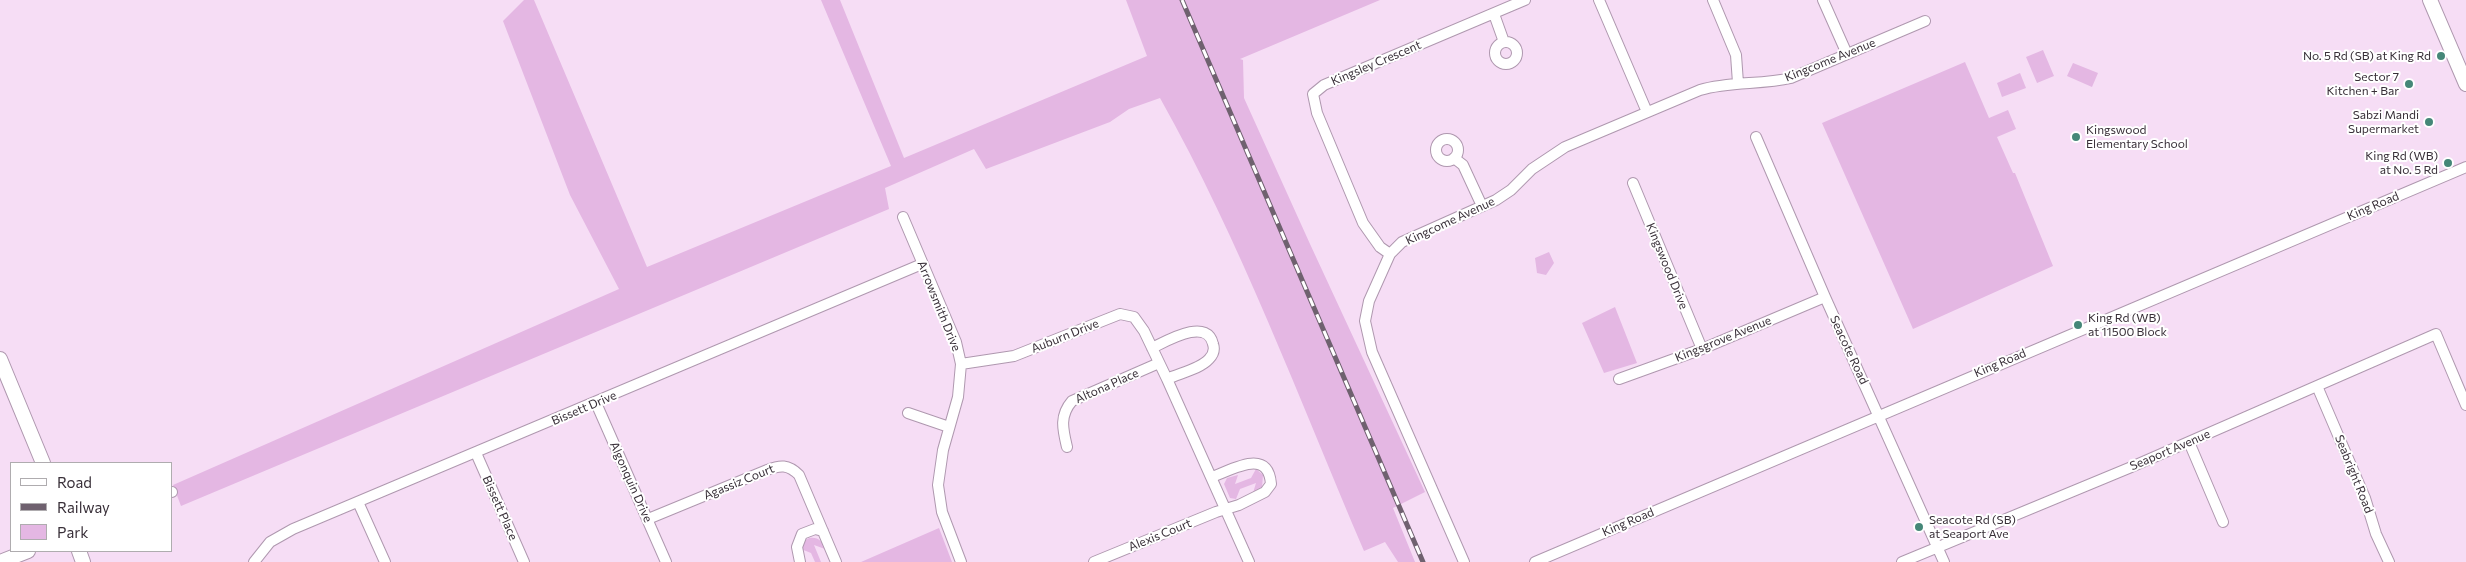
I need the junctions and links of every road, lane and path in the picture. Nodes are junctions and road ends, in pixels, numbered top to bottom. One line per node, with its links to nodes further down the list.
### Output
1 (1525, 0): 6 (street, Kingsley Crescent)
2 (1599, 0): 12 (street)
3 (1713, 0): 10 (street)
4 (1823, 0): 9 (street)
5 (2430, 0): 11 (main road)
6 (1494, 14): 8 (street); 19 (street, Kingsley Crescent)
7 (1925, 21): 9 (street, Kingcome Avenue)
8 (1504, 42)
9 (1846, 54): 10 (street, Kingcome Avenue)
10 (1738, 83): 12 (street, Kingcome Avenue)
11 (2466, 84)
12 (1647, 112): 17 (street, Kingcome Avenue)
13 (1756, 137): 21 (street, Seacote Road)
14 (1454, 158): 17 (street)
15 (2466, 166): 33 (street, King Road)
16 (1633, 183): 23 (street, Kingswood Drive)
17 (1482, 206): 19 (street, Kingcome Avenue)
18 (903, 217): 20 (street, Arrowsmith Drive)
19 (1390, 254): 57 (street, Kingcome Avenue)
20 (922, 264): 26 (street, Arrowsmith Drive); 30 (street, Bissett Drive)
21 (1824, 297): 23 (street, Kingsgrove Avenue); 33 (street, Seacote Road)
22 (1152, 348): 25 (street, Auburn Drive); 26 (street, Auburn Drive); 27 (street)
23 (1702, 349): 28 (street, Kingsgrove Avenue)
24 (0, 359): 38 (main road)
25 (1159, 363): 27 (street, Auburn Drive); 36 (street, Altona Place)
26 (961, 364): 34 (street, Arrowsmith Drive)
27 (1167, 379): 39 (street, Auburn Drive)
28 (1619, 379)
29 (2317, 386): 31 (street, Seaport Avenue); 35 (street, Seaport Avenue); 61 (street, Seabright Road)
30 (596, 403): 37 (street, Bissett Drive); 42 (street, Algonquin Drive)
31 (2466, 405)
32 (908, 413): 34 (street)
33 (1879, 415): 45 (street, Seacote Road); 58 (street, King Road)
34 (949, 427): 54 (street, Arrowsmith Drive)
35 (2189, 442): 43 (street); 45 (street, Seaport Avenue)
36 (1067, 447)
37 (476, 453): 40 (street, Bissett Drive); 50 (street, Bissett Place)
38 (43, 462)
39 (1212, 478): 41 (street, Auburn Drive); 41 (street)
40 (358, 502): 48 (street, Bissett Drive); 49 (street)
41 (1226, 509): 55 (street, Alexis Court); 56 (street, Auburn Drive)
42 (648, 519): 44 (street, Agassiz Court); 51 (street, Algonquin Drive)
43 (2224, 522)
44 (823, 531): 52 (street); 53 (street, Agassiz Court)
45 (1938, 547): 59 (street, Seaport Avenue); 60 (street, Seacote Road)
46 (25, 552): 47 (main road)
47 (0, 562)
48 (254, 562)
49 (385, 562)
50 (524, 562)
51 (666, 562)
52 (800, 562)
53 (836, 562)
54 (962, 562)
55 (1094, 562)
56 (1249, 562)
57 (1464, 562)
58 (1535, 562)
59 (1902, 562)
60 (1944, 562)
61 (2389, 562)

